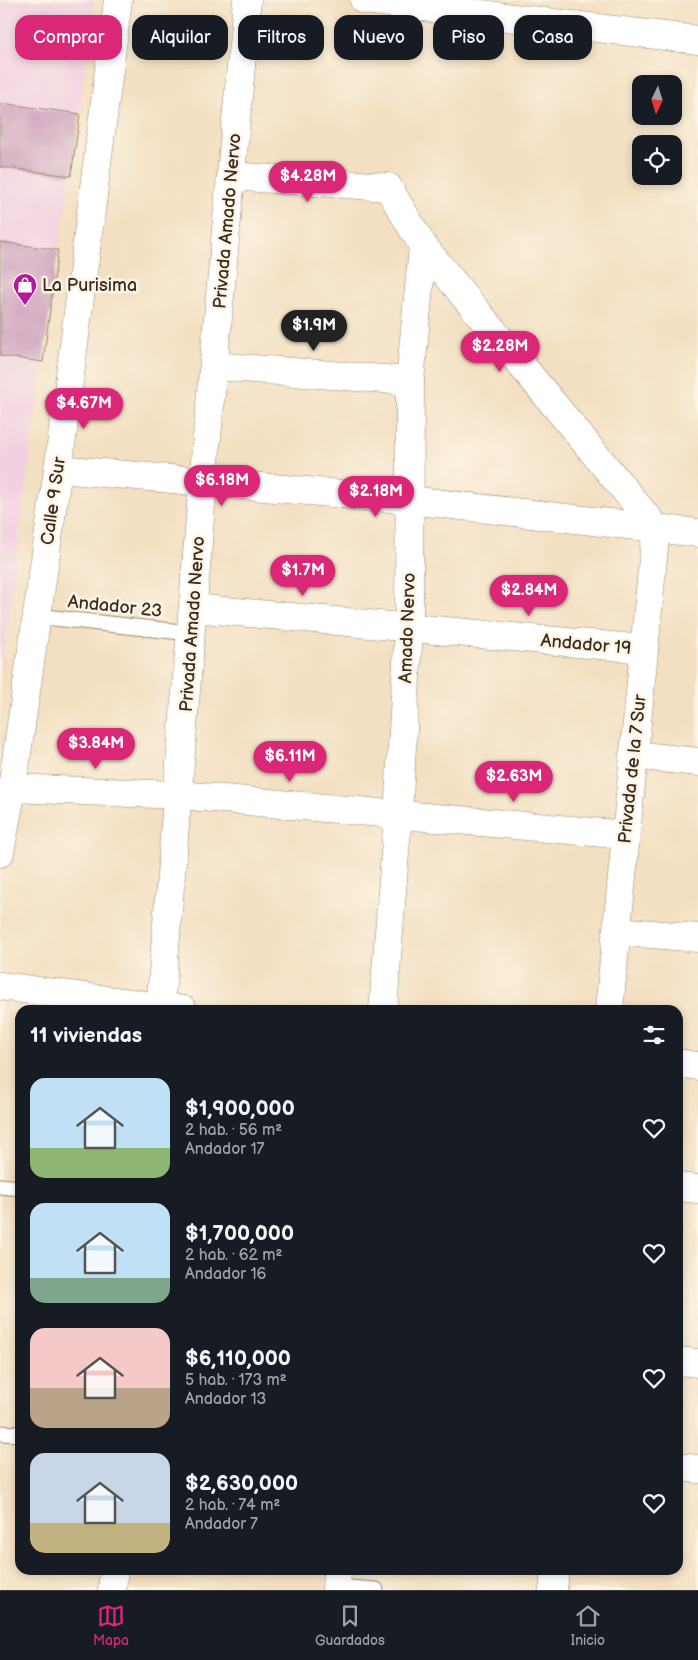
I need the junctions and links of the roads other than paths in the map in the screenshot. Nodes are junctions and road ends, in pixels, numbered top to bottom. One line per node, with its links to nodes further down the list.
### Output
1 (118, 0): 9 (street, Calle 9 Sur)
2 (247, 0): 5 (street, Privada Amado Nervo)
3 (364, 0): 4 (street)
4 (698, 40)
5 (231, 176): 6 (street); 7 (street, Privada Amado Nervo)
6 (423, 246): 8 (street, Amado Nervo); 12 (street)
7 (214, 366): 8 (street); 10 (street, Privada Amado Nervo)
8 (410, 381): 11 (street, Amado Nervo)
9 (58, 469): 10 (street); 14 (street, Calle 9 Sur)
10 (203, 481): 11 (street); 15 (street, Privada Amado Nervo)
11 (409, 500): 12 (street); 16 (street, Amado Nervo)
12 (656, 528): 13 (street); 17 (street, Privada de la 7 Sur)
13 (698, 533)
14 (36, 616): 15 (lane, Andador 23); 20 (street, Calle 9 Sur)
15 (192, 620): 16 (street, Andador 19); 21 (street, Privada Amado Nervo)
16 (410, 628): 17 (street, Andador 19); 22 (street, Amado Nervo)
17 (644, 649): 18 (street, Privada de la 7 Sur)
18 (633, 755): 19 (street); 23 (street, Privada de la 7 Sur)
19 (698, 762)
20 (12, 788): 21 (street); 24 (street, Calle 9 Sur)
21 (179, 795): 22 (street); 29 (street, Privada Amado Nervo)
22 (398, 814): 23 (street); 30 (street, Amado Nervo)
23 (626, 835): 25 (street, Privada de la 7 Sur)
24 (0, 853)
25 (617, 931): 26 (street); 31 (street, Privada de la 7 Sur)
26 (698, 938)
27 (0, 986): 28 (street)
28 (139, 1005)
29 (168, 1005)
30 (382, 1005)
31 (610, 1005)
32 (683, 1064): 33 (street)
33 (698, 1066)
34 (0, 1186): 35 (lane)
35 (15, 1188)
36 (683, 1188): 37 (street)
37 (698, 1190)
38 (683, 1362): 39 (street)
39 (698, 1363)
40 (0, 1433): 41 (lane)
41 (15, 1434)
42 (683, 1468): 43 (street)
43 (698, 1469)
44 (114, 1575): 47 (street)
45 (554, 1575): 49 (street)
46 (336, 1582): 48 (lane)
47 (112, 1590)
48 (376, 1590)
49 (553, 1590)

